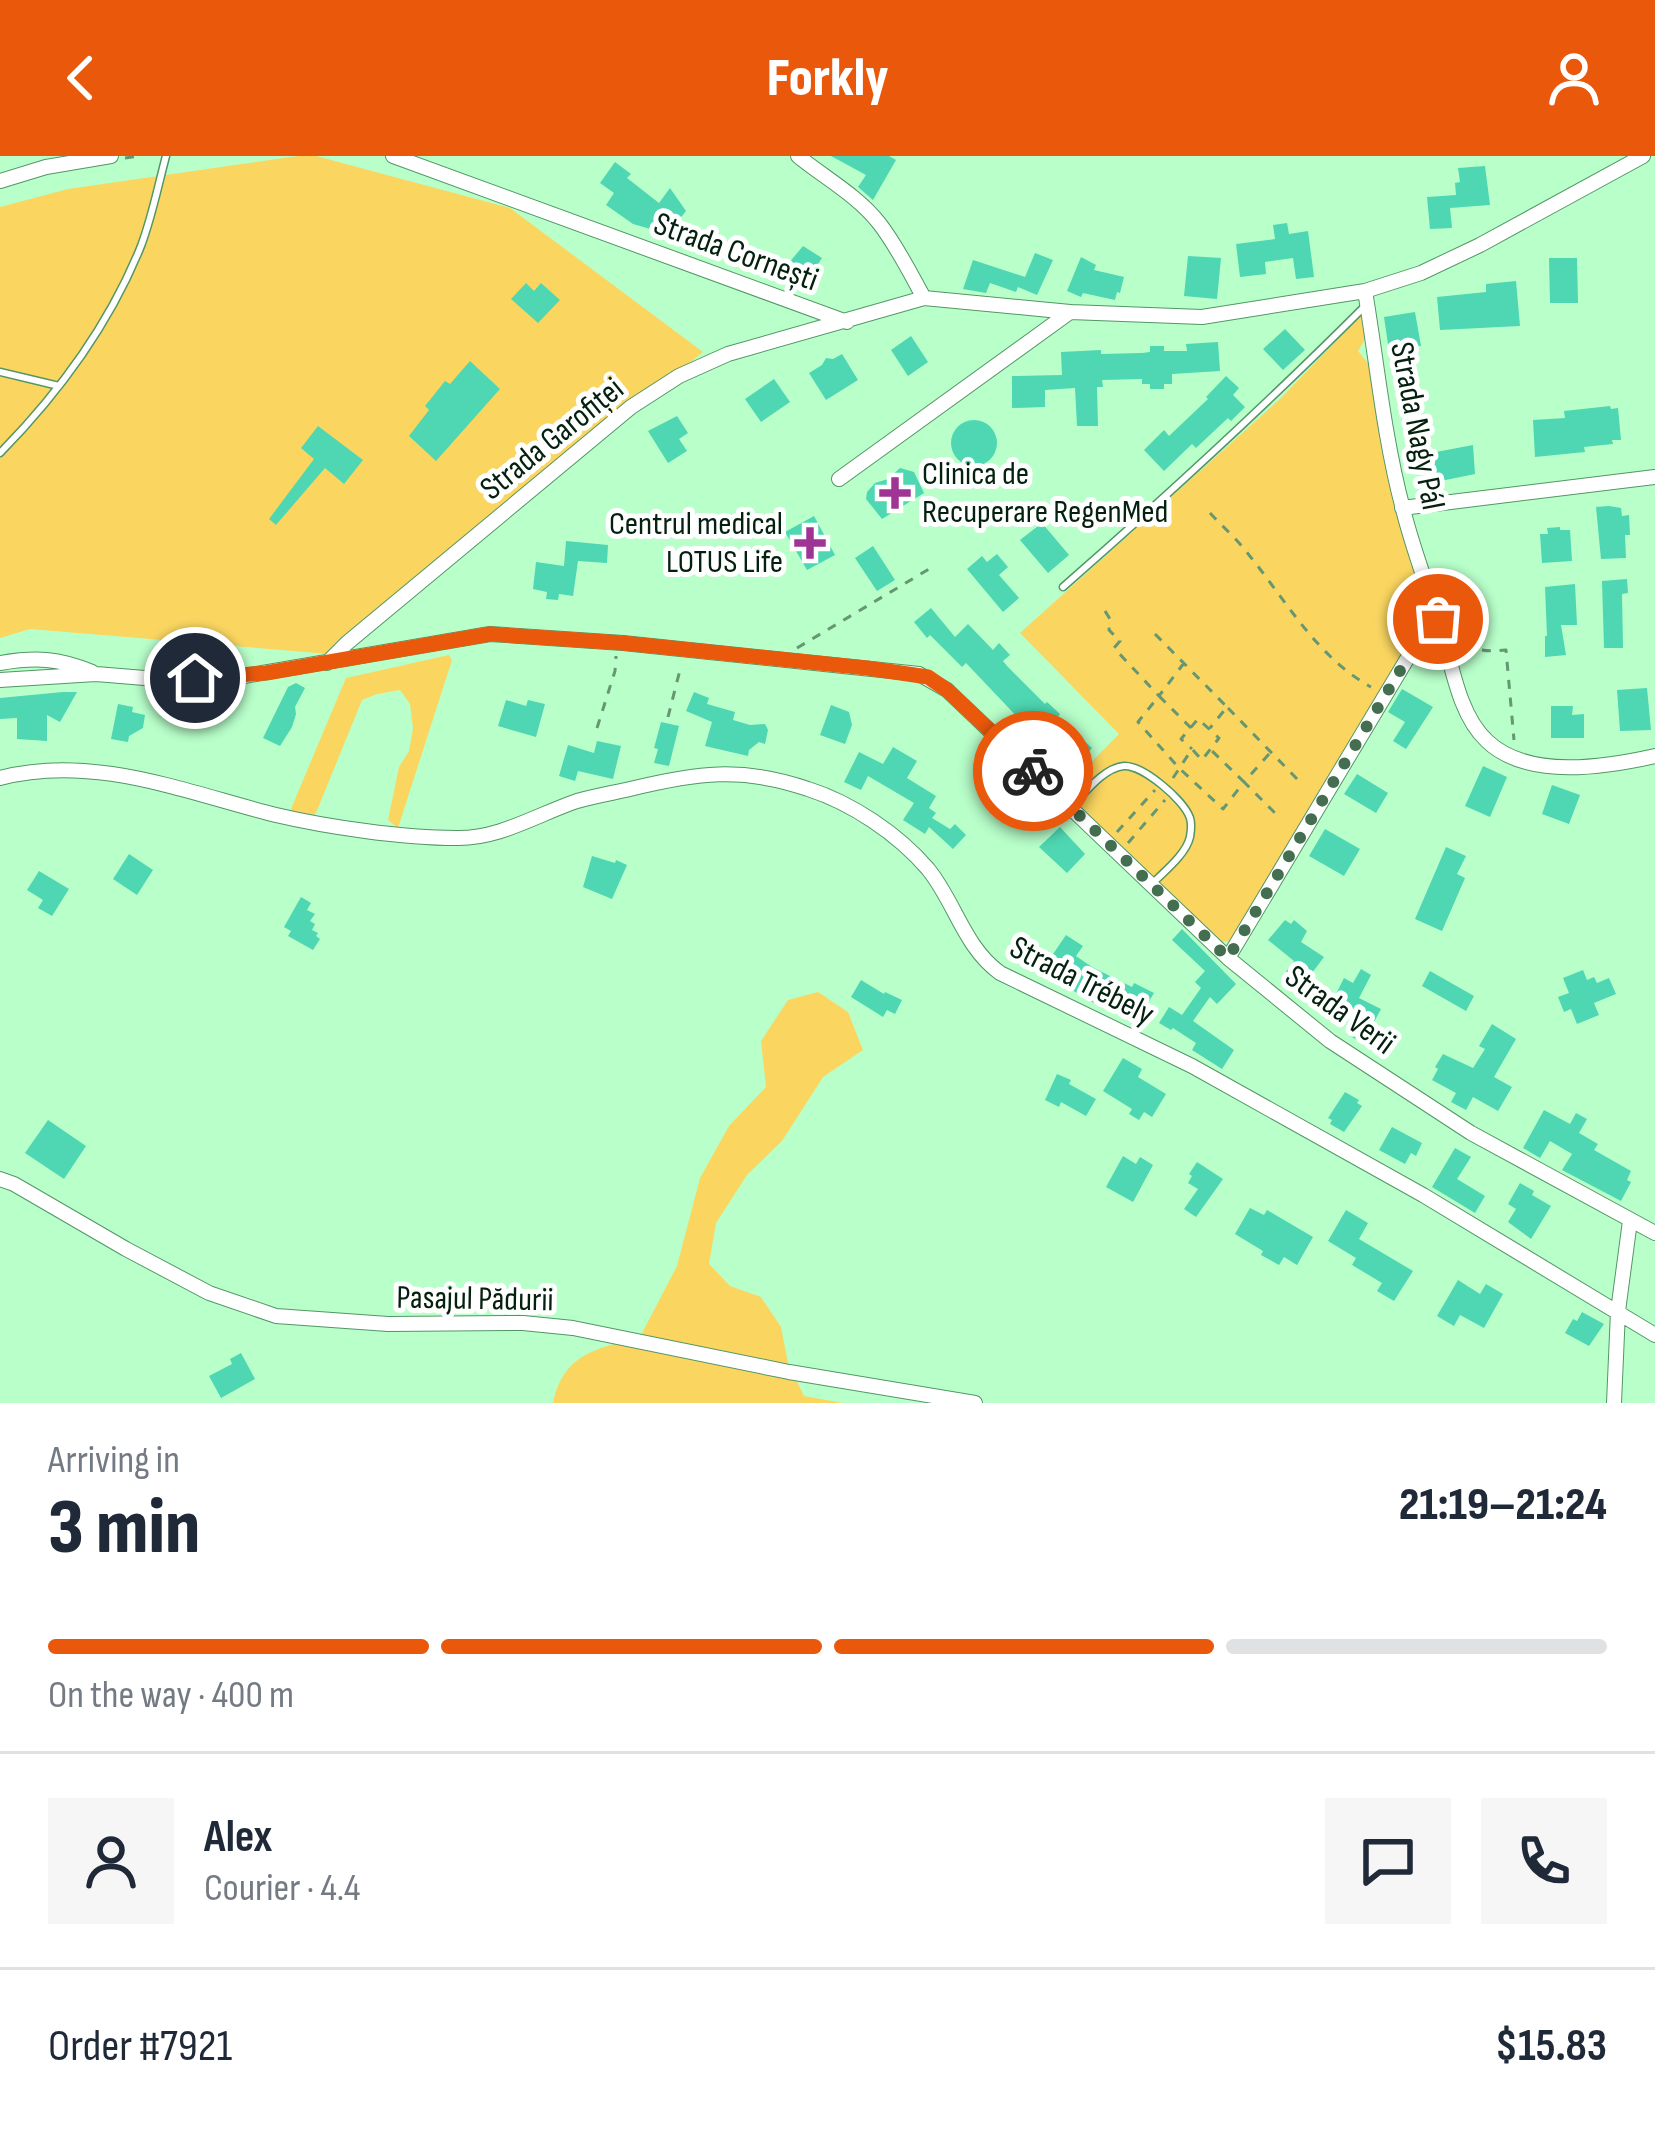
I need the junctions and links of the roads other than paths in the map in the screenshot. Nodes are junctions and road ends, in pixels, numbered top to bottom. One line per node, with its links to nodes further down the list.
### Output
1 (111, 156): 6 (street)
2 (166, 156): 12 (lane)
3 (393, 156): 10 (street, Strada Cornești)
4 (798, 156): 8 (street)
5 (1643, 156): 7 (street, Strada Cornești)
6 (0, 182)
7 (1366, 297): 9 (street, Strada Cornești); 16 (street, Strada Nagy Pál); 17 (lane)
8 (924, 298): 9 (street, Strada Cornești); 10 (street, Strada Cornești)
9 (1070, 312): 15 (street)
10 (847, 322): 19 (street, Strada Garofiței)
11 (0, 372): 12 (lane)
12 (58, 386): 13 (lane)
13 (0, 453)
14 (1655, 477): 16 (street)
15 (839, 479)
16 (1402, 508): 18 (street, Strada Nagy Pál)
17 (1063, 587)
18 (1438, 619): 23 (street, Strada Nagy Pál); 27 (street)
19 (328, 662): 21 (street, Strada Verii); 25 (street, Strada Verii)
20 (0, 663): 21 (street)
21 (97, 674): 22 (street, Strada Verii)
22 (0, 680)
23 (1655, 756)
24 (0, 778): 31 (street, Strada Trébely)
25 (1071, 807): 26 (street, Strada Verii); 26 (lane)
26 (1152, 885): 27 (street, Strada Verii)
27 (1228, 958): 29 (street, Strada Verii)
28 (0, 1179): 33 (street, Pasajul Pădurii)
29 (1630, 1221): 30 (street, Strada Verii); 31 (street)
30 (1655, 1233)
31 (1618, 1315): 32 (street, Strada Trébely); 34 (street)
32 (1655, 1335)
33 (975, 1403)
34 (1614, 1403)

